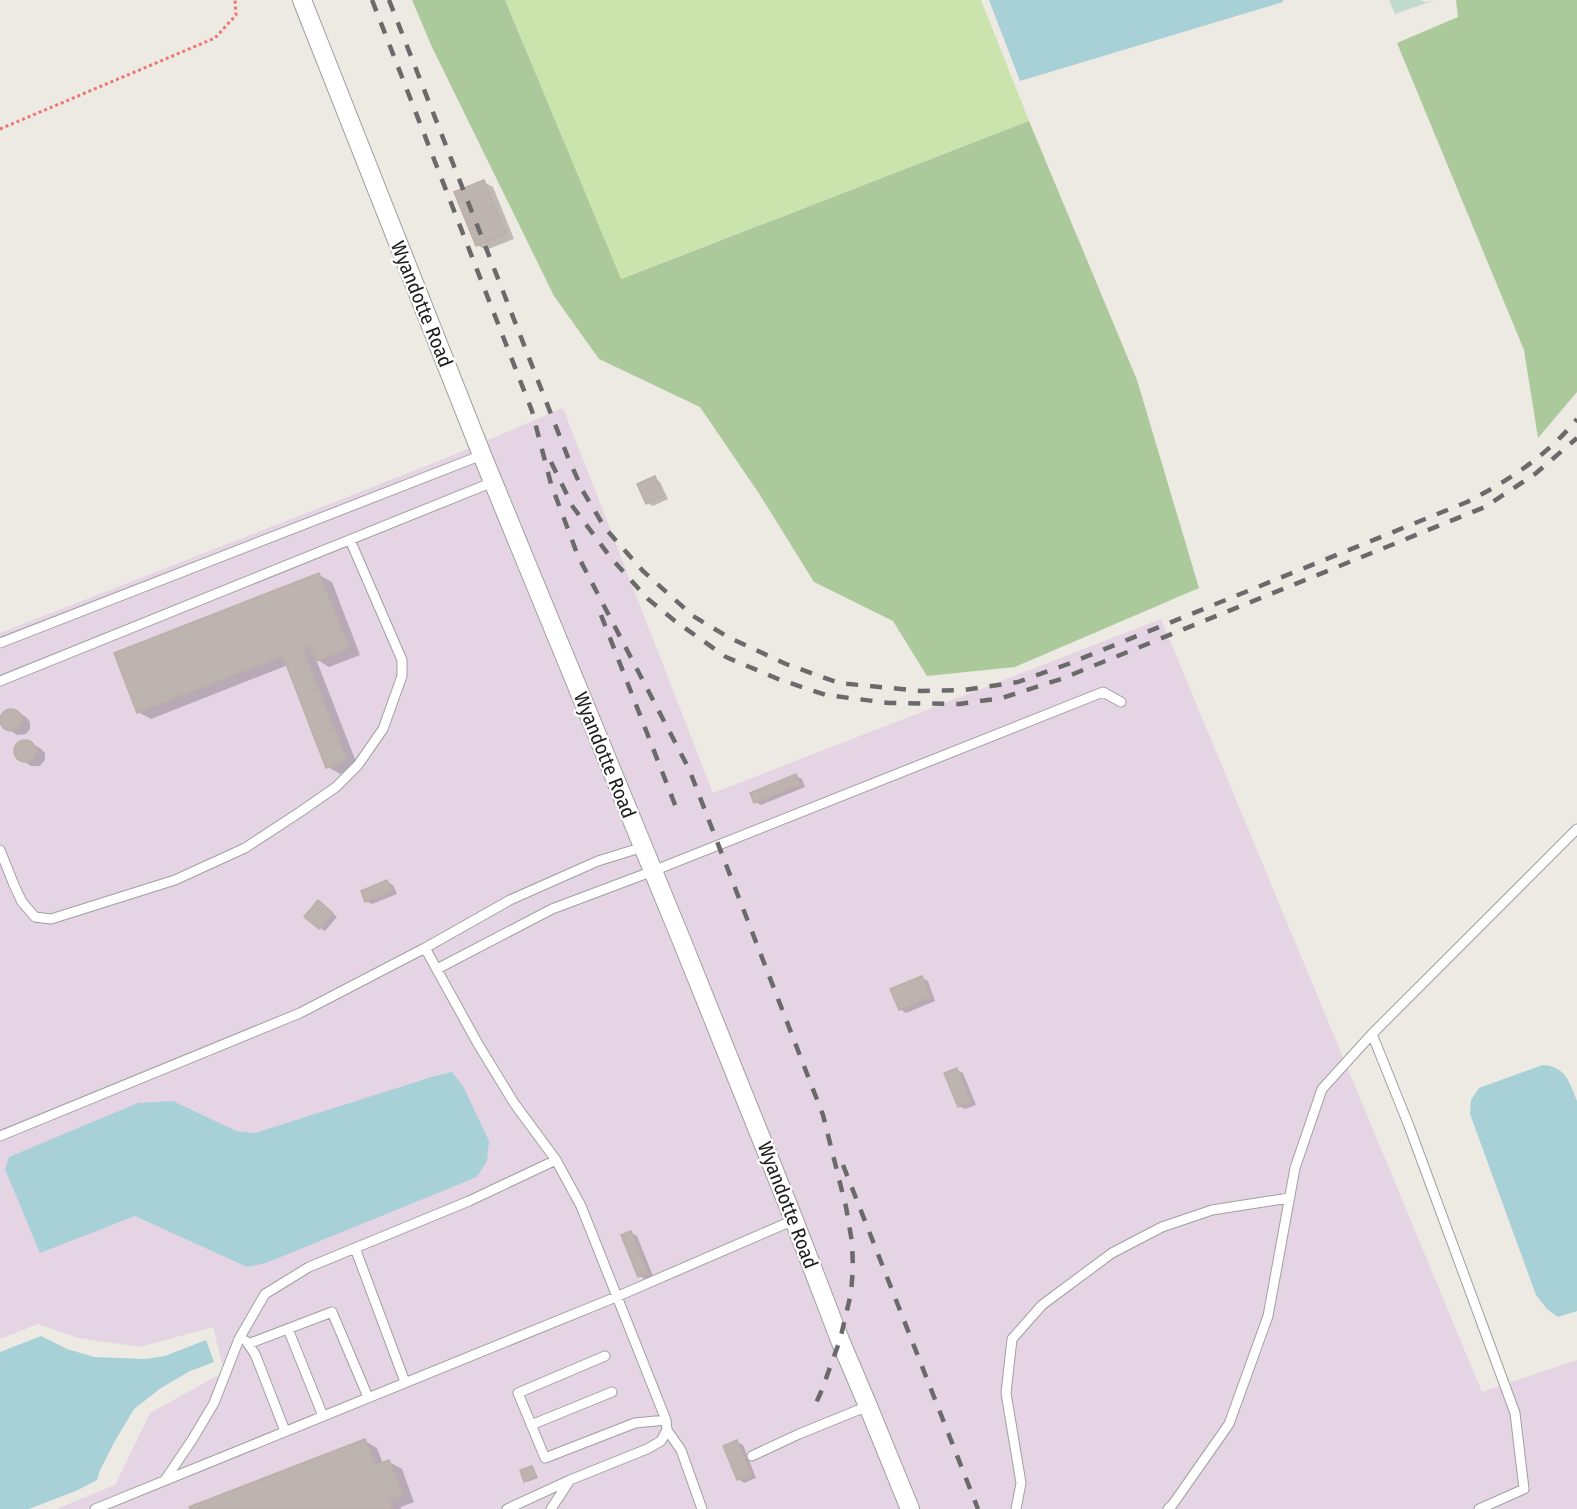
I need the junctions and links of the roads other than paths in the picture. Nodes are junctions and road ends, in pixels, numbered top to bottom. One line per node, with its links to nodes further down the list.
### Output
1 (302, 0): 2 (street, Wyandotte Road)
2 (482, 455): 3 (street, Wyandotte Road); 5 (lane)
3 (493, 482): 4 (lane); 9 (street, Wyandotte Road)
4 (350, 540): 6 (lane); 10 (lane)
5 (0, 643)
6 (0, 681)
7 (1121, 702): 11 (lane)
8 (1577, 829): 14 (lane)
9 (643, 847): 11 (street, Wyandotte Road); 12 (lane)
10 (0, 850)
11 (653, 871): 13 (lane); 18 (street, Wyandotte Road)
12 (425, 948): 13 (lane); 15 (lane)
13 (436, 969): 16 (lane)
14 (1372, 1034): 17 (lane); 43 (lane)
15 (0, 1136)
16 (556, 1160): 19 (lane); 20 (lane)
17 (1289, 1198): 41 (lane); 42 (lane)
18 (794, 1220): 20 (lane); 28 (street, Wyandotte Road)
19 (355, 1248): 22 (lane); 25 (lane)
20 (616, 1297): 25 (lane); 31 (lane)
21 (288, 1329): 23 (lane); 27 (lane); 29 (lane)
22 (241, 1334): 23 (lane); 34 (lane)
23 (249, 1344): 32 (lane)
24 (605, 1356): 30 (lane)
25 (405, 1382): 27 (lane)
26 (612, 1392): 30 (lane)
27 (368, 1397): 29 (lane)
28 (868, 1406): 33 (lane); 40 (street, Wyandotte Road)
29 (323, 1416): 32 (lane)
30 (531, 1425): 31 (lane)
31 (666, 1425): 35 (lane); 39 (lane)
32 (285, 1431): 34 (lane)
33 (752, 1456)
34 (165, 1480): 36 (lane)
35 (570, 1480): 37 (lane); 38 (lane)
36 (95, 1509)
37 (507, 1509)
38 (551, 1509)
39 (702, 1509)
40 (910, 1509)
41 (1016, 1509)
42 (1168, 1509)
43 (1479, 1509)

